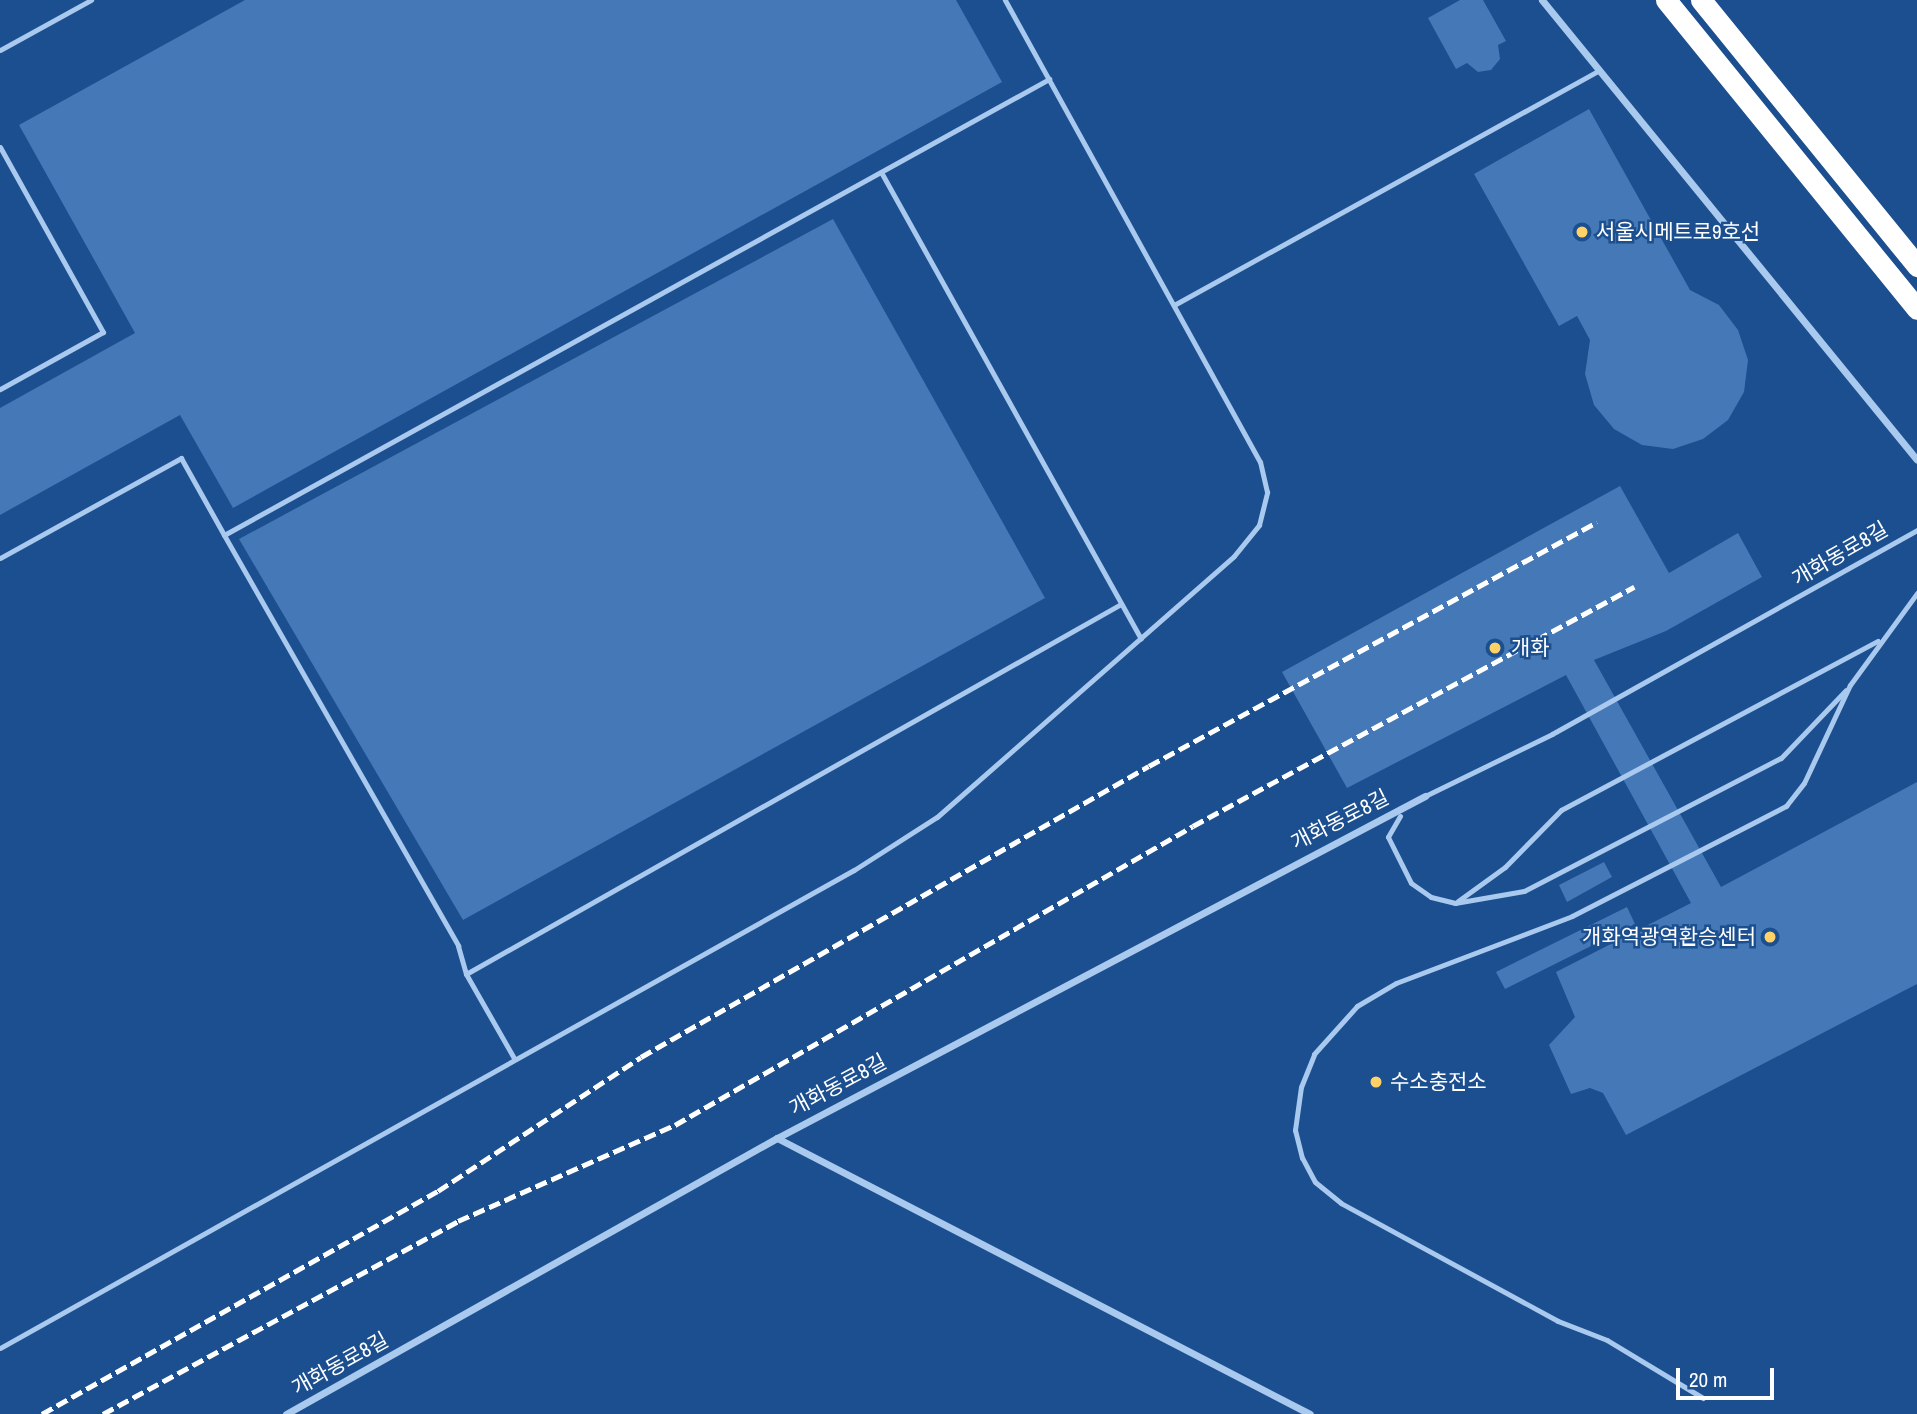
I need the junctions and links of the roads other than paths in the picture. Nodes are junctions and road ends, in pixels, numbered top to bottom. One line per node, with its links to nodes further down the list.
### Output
1 (91, 0): 6 (lane)
2 (1005, 0): 8 (lane)
3 (1542, 0): 7 (street)
4 (1666, 0): 13 (highway)
5 (1701, 0): 11 (highway)
6 (0, 50)
7 (1599, 70): 12 (lane); 15 (street)
8 (1049, 79): 10 (lane); 12 (lane)
9 (0, 147): 14 (lane)
10 (881, 172): 17 (lane); 20 (lane)
11 (1917, 266)
12 (1174, 305): 21 (lane)
13 (1917, 309)
14 (0, 389)
15 (1917, 460)
16 (1917, 530): 24 (lane, 개화동로8길)
17 (224, 535): 18 (lane); 27 (lane)
18 (0, 558)
19 (1917, 593): 22 (lane)
20 (1121, 604): 21 (lane); 27 (lane)
21 (1141, 639): 28 (lane)
22 (1879, 641): 23 (lane); 26 (lane)
23 (1850, 685): 26 (lane); 31 (lane)
24 (1425, 796): 29 (street, 개화동로8길)
25 (1400, 816): 26 (lane)
26 (1455, 903)
27 (466, 974): 28 (lane)
28 (514, 1058): 30 (lane)
29 (777, 1138): 32 (street, 개화동로8길); 33 (street, 개화동로8길)
30 (0, 1348)
31 (1703, 1398)
32 (286, 1414)
33 (1310, 1414)

